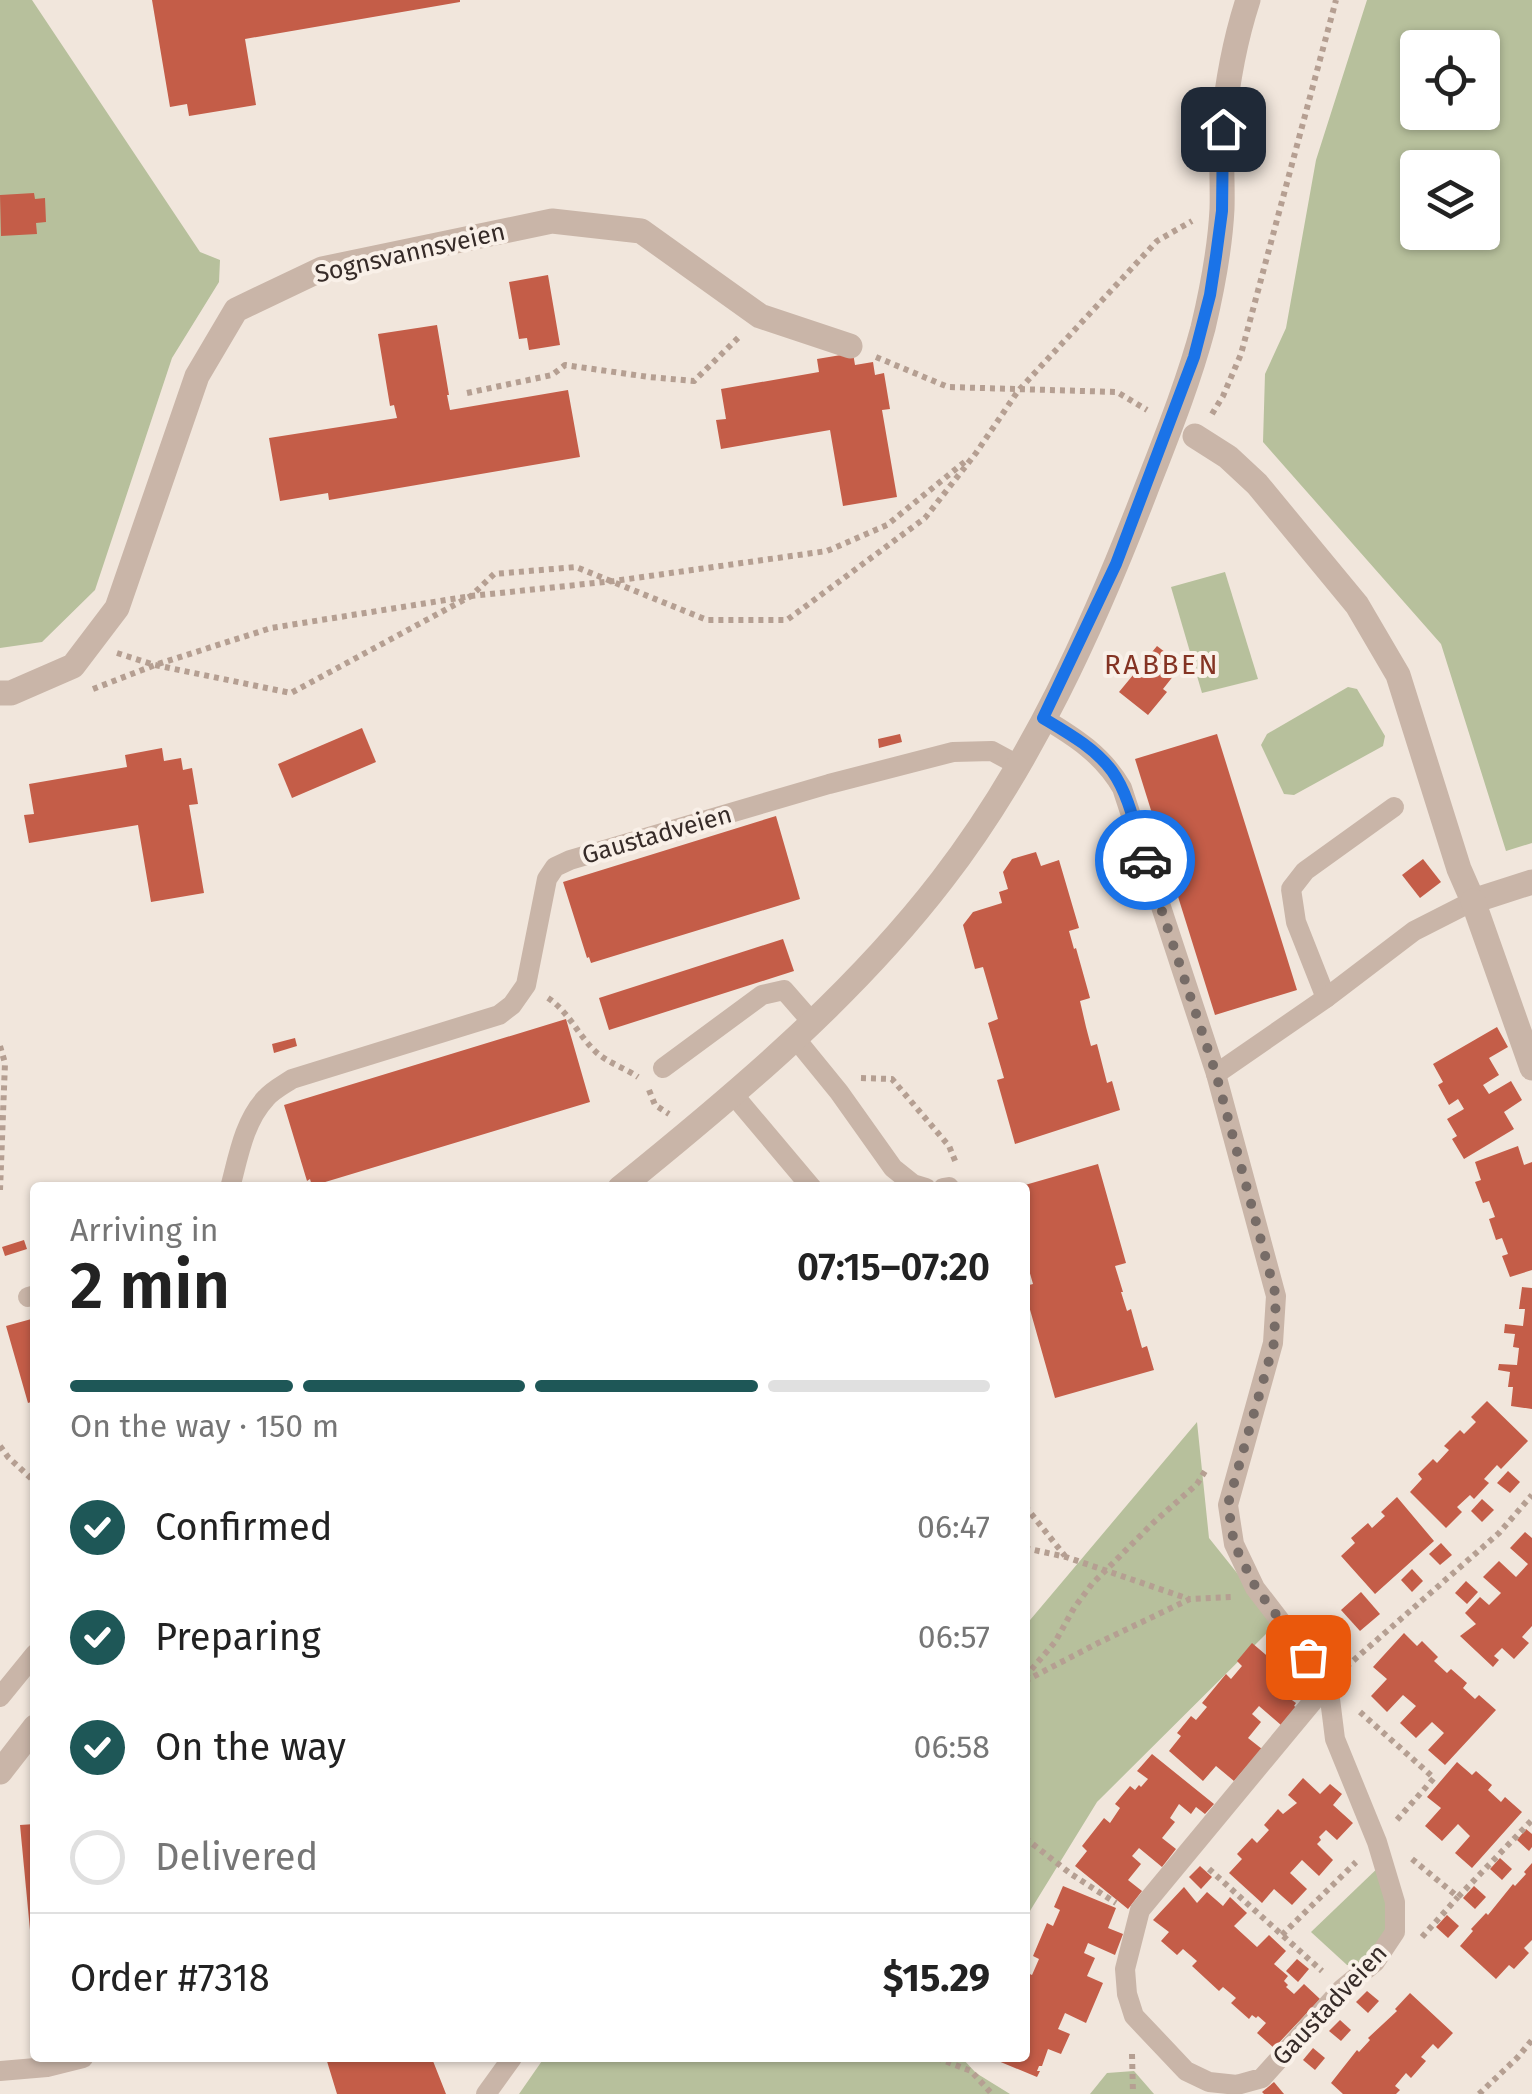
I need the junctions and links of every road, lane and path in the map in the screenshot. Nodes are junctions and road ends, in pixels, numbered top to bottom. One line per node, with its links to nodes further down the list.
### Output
1 (1248, 0): 3 (street)
2 (1336, 0): 9 (path)
3 (1222, 211): 6 (path); 8 (street)
4 (760, 316): 5 (street, Sognsvannsveien); 7 (path); 13 (street, Sognsvannsveien)
5 (850, 346): 6 (path)
6 (1018, 391): 8 (path); 10 (path)
7 (466, 392)
8 (1170, 427): 17 (street)
9 (1195, 436): 21 (street)
10 (976, 453): 11 (path); 11 (path)
11 (614, 581): 12 (path); 12 (path)
12 (471, 596): 14 (path); 14 (path)
13 (90, 644): 14 (path); 16 (street, Sognsvannsveien)
14 (155, 665): 15 (path)
15 (91, 690)
16 (0, 694)
17 (1043, 718): 18 (street); 28 (lane)
18 (1018, 765): 24 (street); 32 (lane, Gaustadveien)
19 (1394, 807): 22 (lane)
20 (1532, 882): 21 (street)
21 (1472, 901): 22 (lane); 27 (street)
22 (1326, 998): 28 (lane)
23 (558, 1005): 31 (path)
24 (803, 1030): 26 (lane); 29 (lane); 30 (street)
25 (0, 1046): 37 (path)
26 (663, 1068)
27 (1532, 1068)
28 (1216, 1074): 46 (lane)
29 (832, 1083): 35 (lane); 36 (path)
30 (732, 1093): 31 (street); 34 (lane)
31 (690, 1130): 33 (street)
32 (232, 1182)
33 (627, 1182)
34 (807, 1182)
35 (910, 1182)
36 (951, 1182)
37 (0, 1190)
38 (0, 1446): 40 (path)
39 (1208, 1468): 45 (path)
40 (30, 1477)
41 (1532, 1495): 51 (path)
42 (1030, 1512): 44 (path)
43 (1030, 1549): 44 (path)
44 (1066, 1557): 45 (path)
45 (1105, 1570): 47 (path); 49 (path)
46 (1256, 1588): 47 (path); 51 (lane)
47 (1190, 1599): 50 (path)
48 (30, 1660): 52 (lane)
49 (1030, 1673)
50 (1030, 1676)
51 (1328, 1683): 57 (lane, Gaustadveien); 58 (lane, Gaustadveien)
52 (0, 1698)
53 (30, 1733): 54 (street)
54 (0, 1772)
55 (1532, 1820): 59 (path)
56 (1030, 1842): 60 (path)
57 (1377, 1842): 59 (path); 61 (lane, Gaustadveien)
58 (1190, 1852): 60 (lane, Gaustadveien); 62 (path)
59 (1458, 1898): 61 (path)
60 (1139, 1916): 62 (lane, Gaustadveien)
61 (1395, 1932): 62 (lane, Gaustadveien)
62 (1342, 1989)
63 (1532, 2040): 72 (path)
64 (67, 2062): 68 (lane)
65 (509, 2062): 70 (lane)
66 (947, 2062): 69 (path)
67 (964, 2062): 69 (path)
68 (0, 2071)
69 (972, 2072): 71 (path)
70 (486, 2094)
71 (992, 2094)
72 (1479, 2094)

